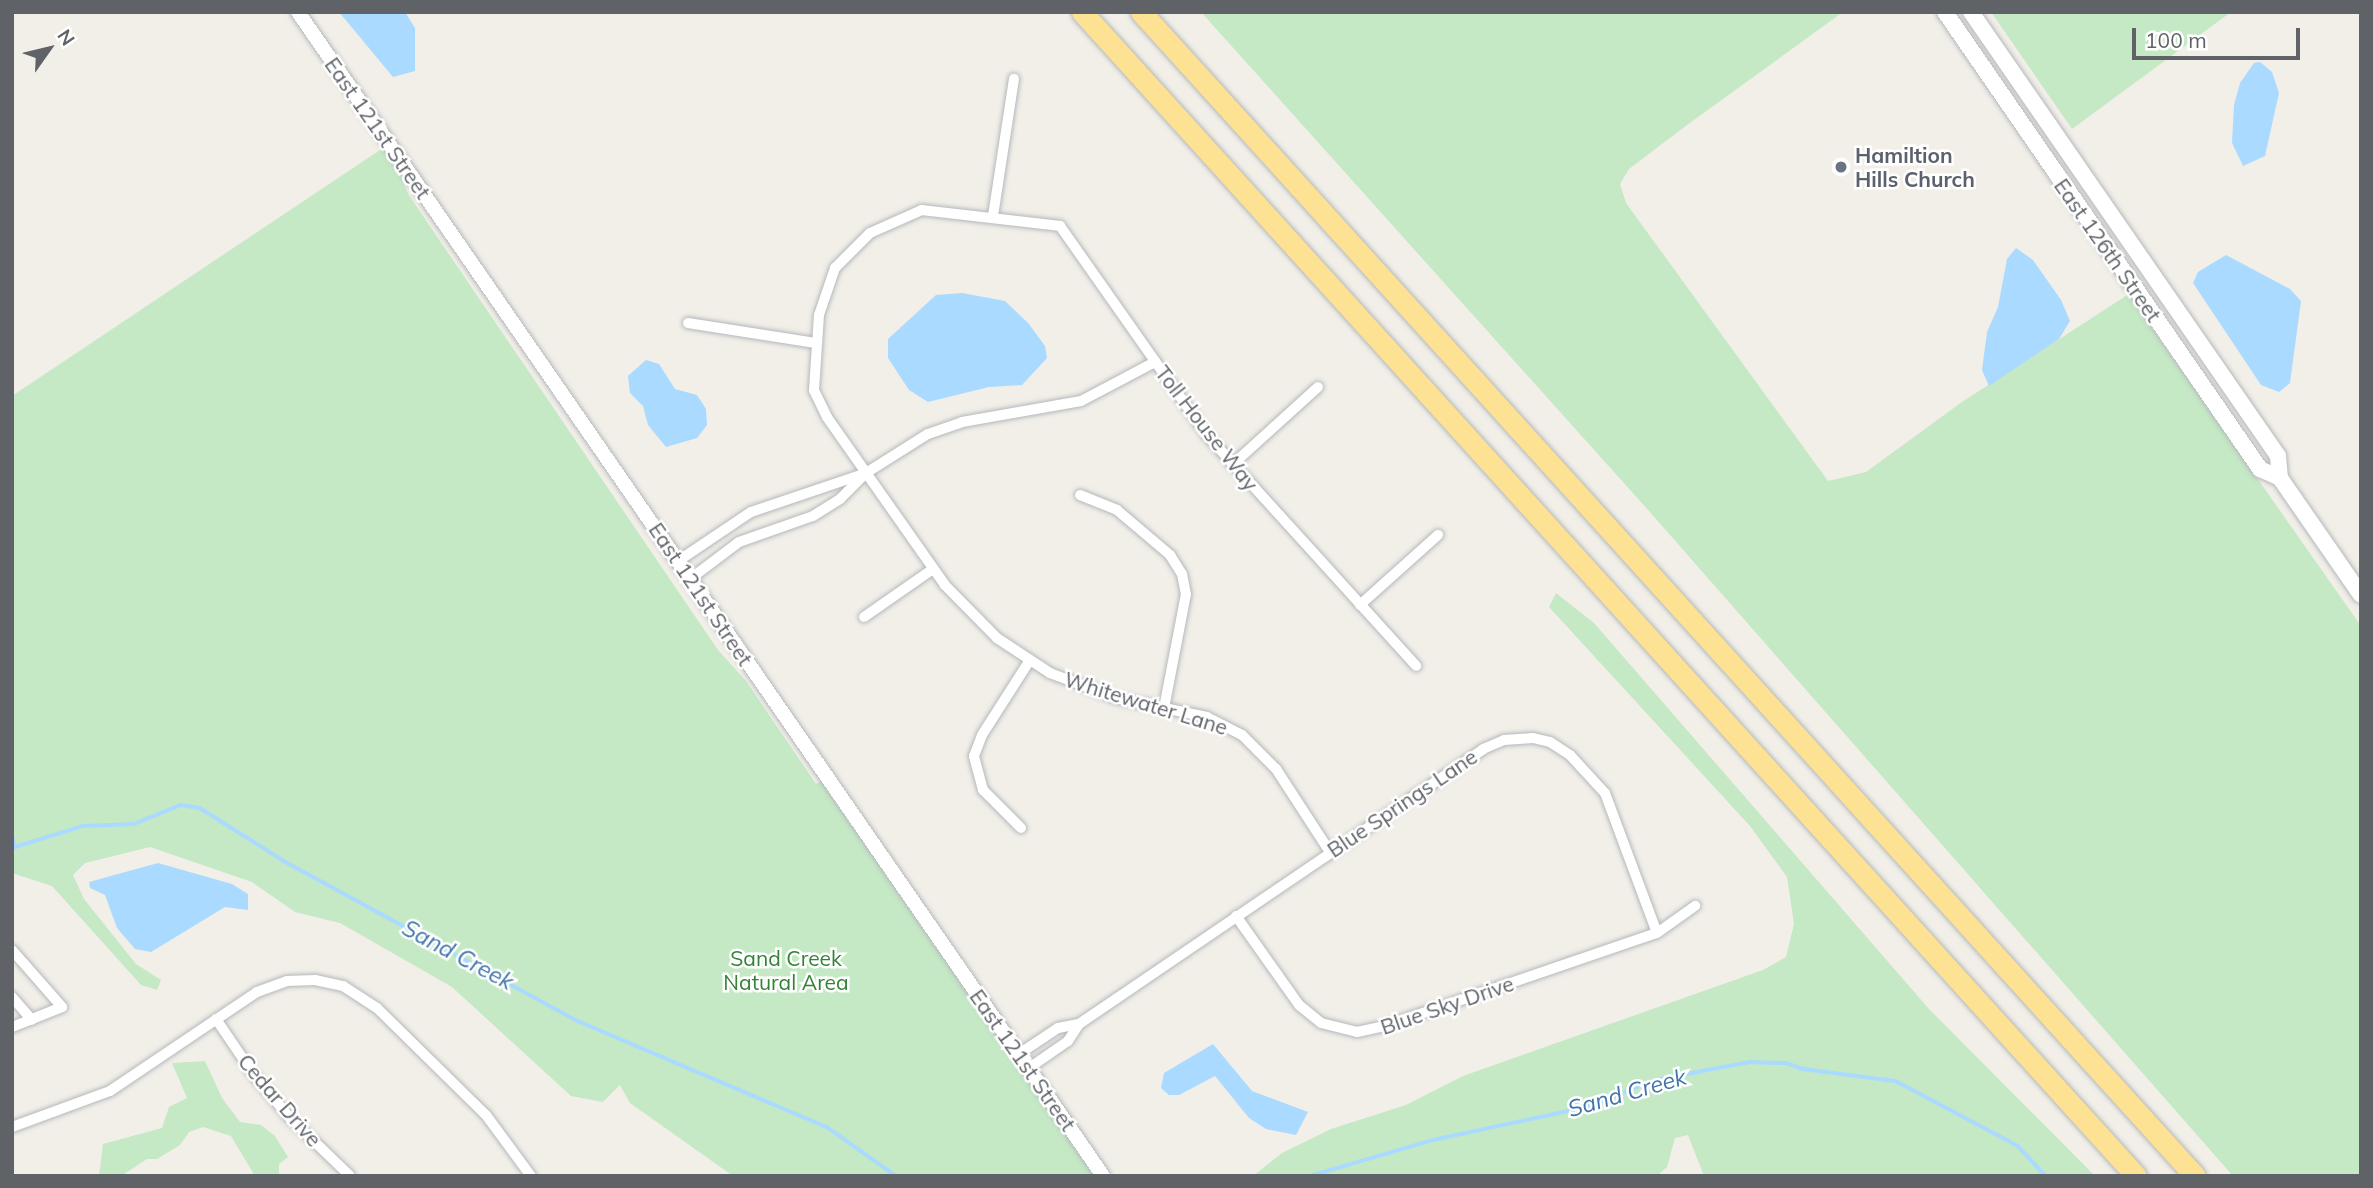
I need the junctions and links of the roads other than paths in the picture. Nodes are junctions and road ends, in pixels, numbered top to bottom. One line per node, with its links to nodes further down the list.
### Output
1 (298, 12): 17 (street, East 121st Street)
2 (1082, 12): 43 (highway)
3 (1142, 12): 44 (highway)
4 (1945, 12): 14 (main road, East 126th Street)
5 (1970, 12): 14 (main road, East 126th Street)
6 (1014, 79): 7 (street)
7 (993, 216): 9 (street, Toll House Way); 10 (street, Toll House Way)
8 (688, 323): 9 (street)
9 (815, 343): 13 (street, Whitewater Lane)
10 (1154, 362): 12 (street, Toll House Way); 13 (street)
11 (1318, 387): 12 (street)
12 (1232, 465): 21 (street, Toll House Way)
13 (866, 473): 17 (street); 18 (street, Whitewater Lane); 19 (street)
14 (2280, 478): 20 (main road, East 126th Street)
15 (1080, 495): 25 (street)
16 (1438, 535): 21 (street)
17 (678, 561): 19 (street, East 121st Street)
18 (933, 569): 22 (street); 23 (street, Whitewater Lane)
19 (690, 579): 37 (street, East 121st Street)
20 (2361, 595)
21 (1360, 605): 24 (street, Toll House Way)
22 (864, 617)
23 (1030, 660): 25 (street, Whitewater Lane); 26 (street)
24 (1416, 666)
25 (1164, 708): 27 (street, Whitewater Lane)
26 (1021, 828)
27 (1330, 852): 29 (street, Blue Springs Lane); 30 (street, Blue Springs Lane)
28 (1695, 906): 30 (street, Blue Sky Drive)
29 (1236, 916): 30 (street, Blue Sky Drive); 35 (street, Blue Springs Lane)
30 (1657, 933)
31 (12, 950): 34 (street)
32 (12, 997): 34 (street)
33 (216, 1019): 39 (street); 40 (street, Cedar Drive); 41 (street)
34 (32, 1020): 36 (street)
35 (1079, 1024): 37 (street, Blue Springs Lane); 38 (street, Blue Springs Lane)
36 (12, 1027)
37 (1019, 1054): 38 (street, East 121st Street)
38 (1029, 1068): 42 (street, East 121st Street)
39 (12, 1127)
40 (350, 1176)
41 (531, 1176)
42 (1103, 1176)
43 (2136, 1176)
44 (2194, 1176)

